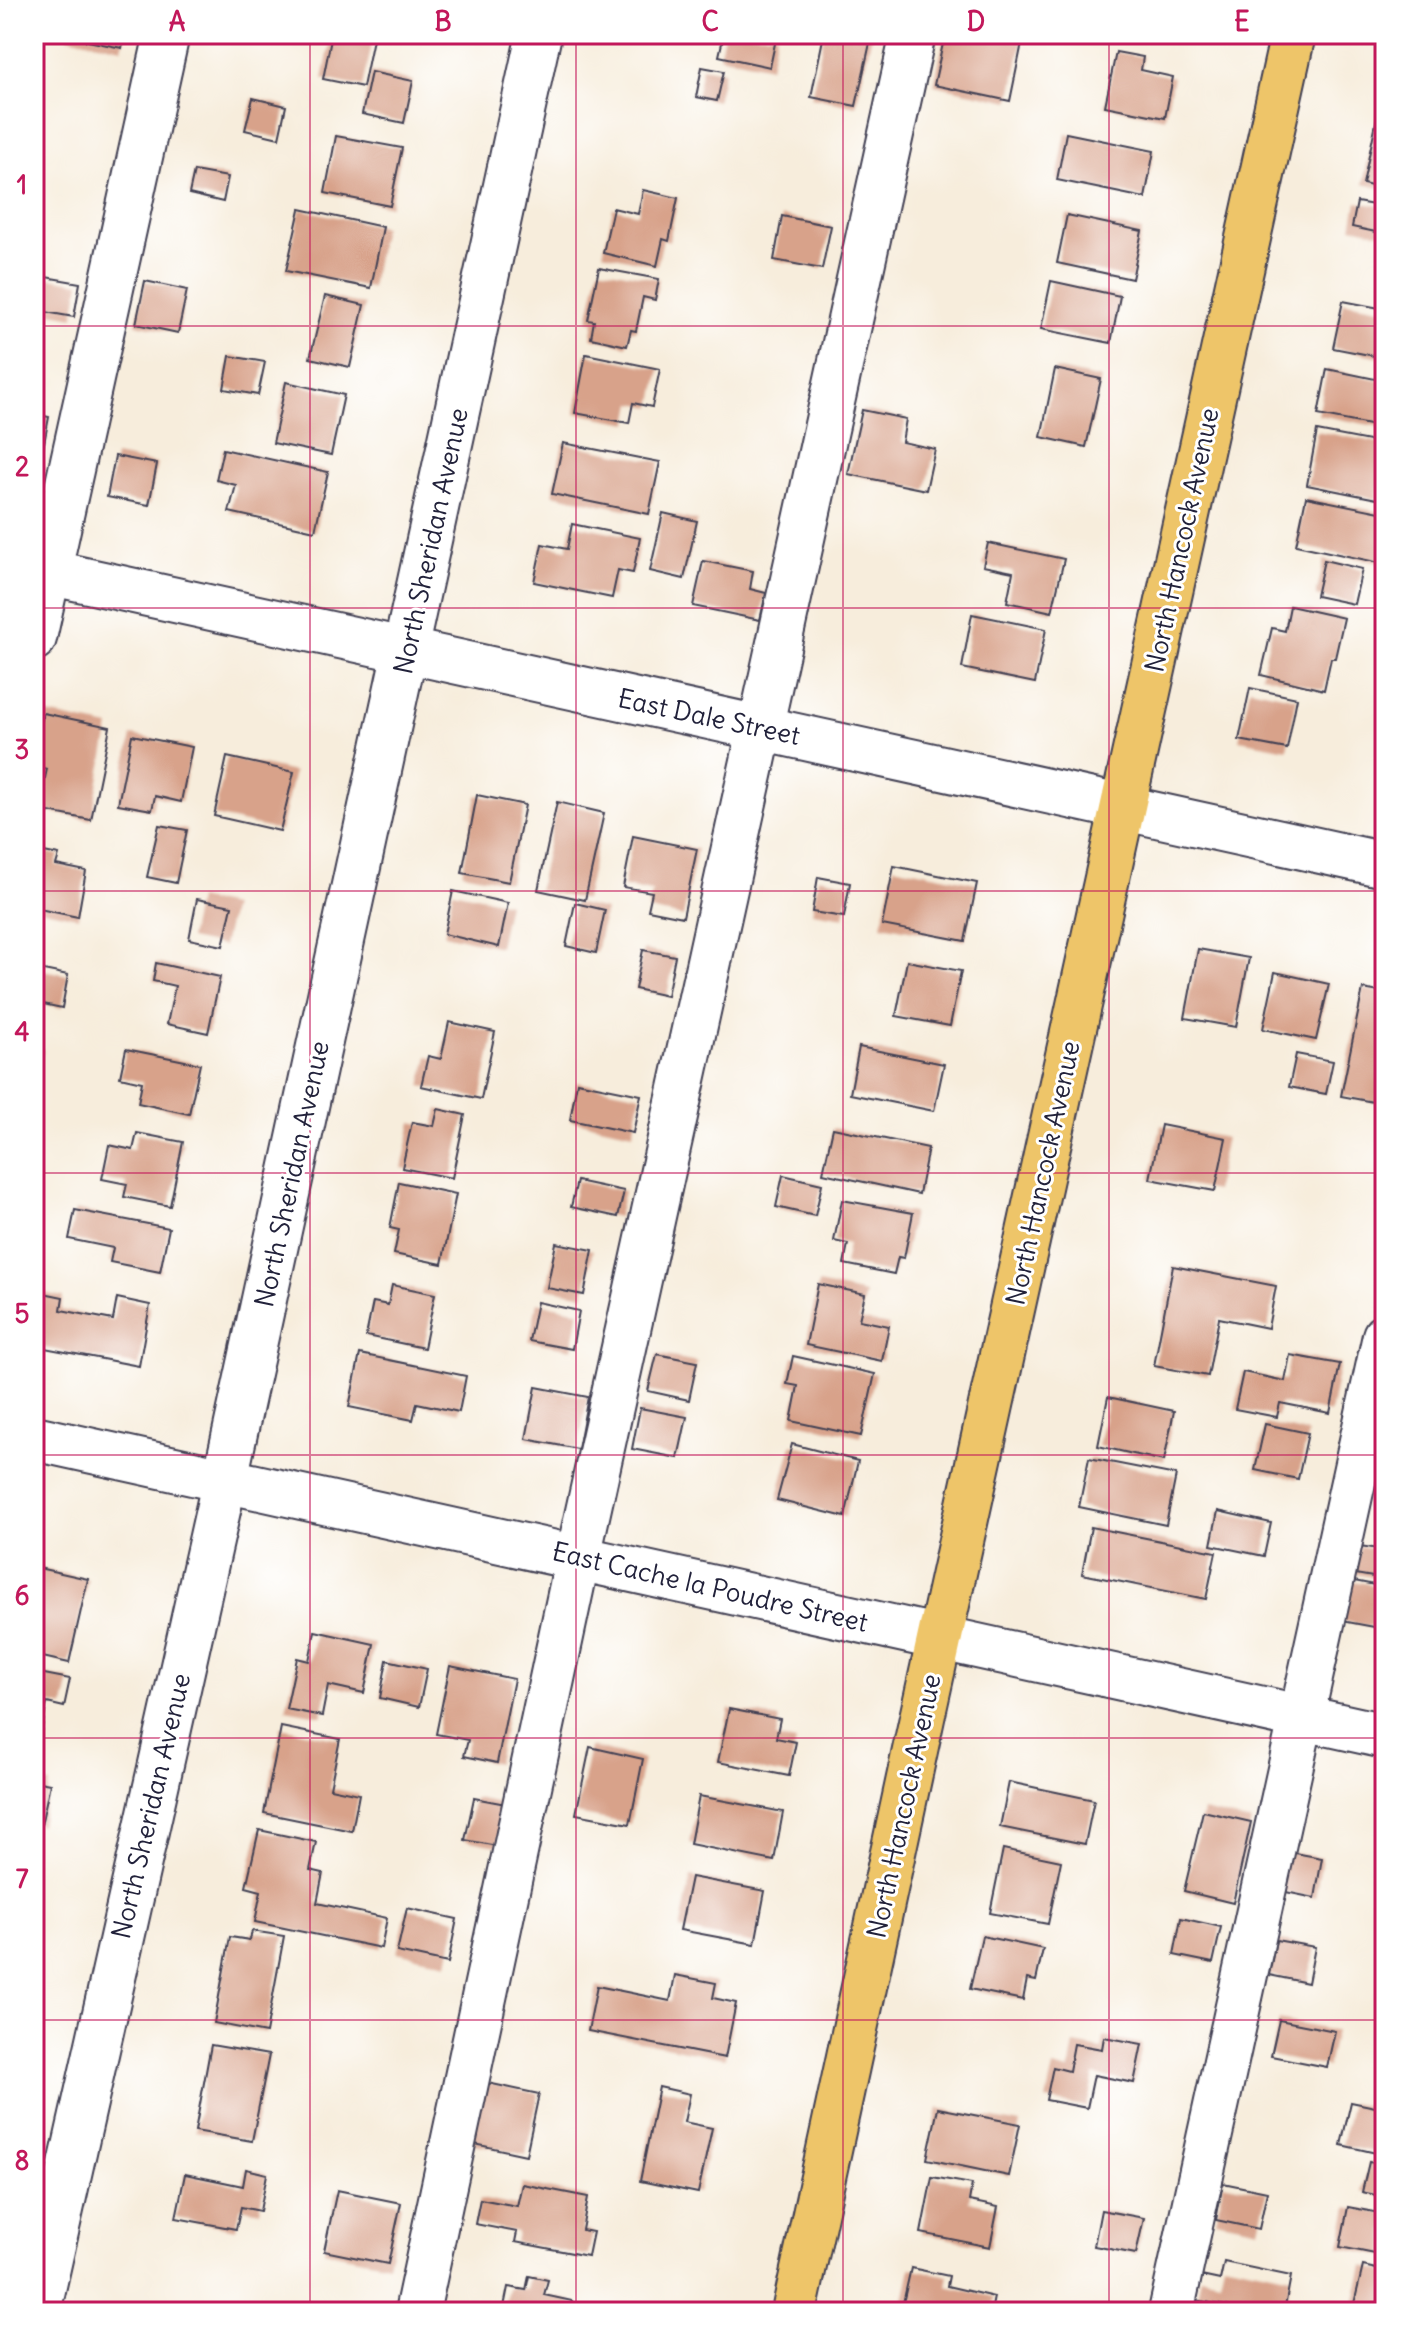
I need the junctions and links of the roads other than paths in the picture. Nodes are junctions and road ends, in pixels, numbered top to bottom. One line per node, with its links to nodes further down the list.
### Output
1 (167, 34): 5 (street)
2 (539, 34): 7 (street, North Sheridan Avenue)
3 (913, 34): 8 (street)
4 (1293, 34): 9 (main road, North Hancock Avenue)
5 (41, 570): 6 (street); 7 (street, East Dale Street)
6 (34, 638)
7 (407, 650): 8 (street, East Dale Street); 13 (street, North Sheridan Avenue)
8 (759, 728): 9 (street, East Dale Street); 14 (street)
9 (1122, 807): 10 (street, East Dale Street); 15 (main road, North Hancock Avenue)
10 (1385, 865)
11 (1385, 1336): 16 (street)
12 (34, 1438): 13 (street, East Cache la Poudre Street)
13 (225, 1479): 14 (street, East Cache la Poudre Street); 18 (street, North Sheridan Avenue)
14 (578, 1557): 15 (street, East Cache la Poudre Street); 19 (street)
15 (941, 1638): 16 (street, East Cache la Poudre Street); 20 (main road, North Hancock Avenue)
16 (1300, 1717): 17 (street, East Cache la Poudre Street); 21 (street)
17 (1385, 1736)
18 (43, 2309)
19 (417, 2312)
20 (794, 2312)
21 (1171, 2312)

